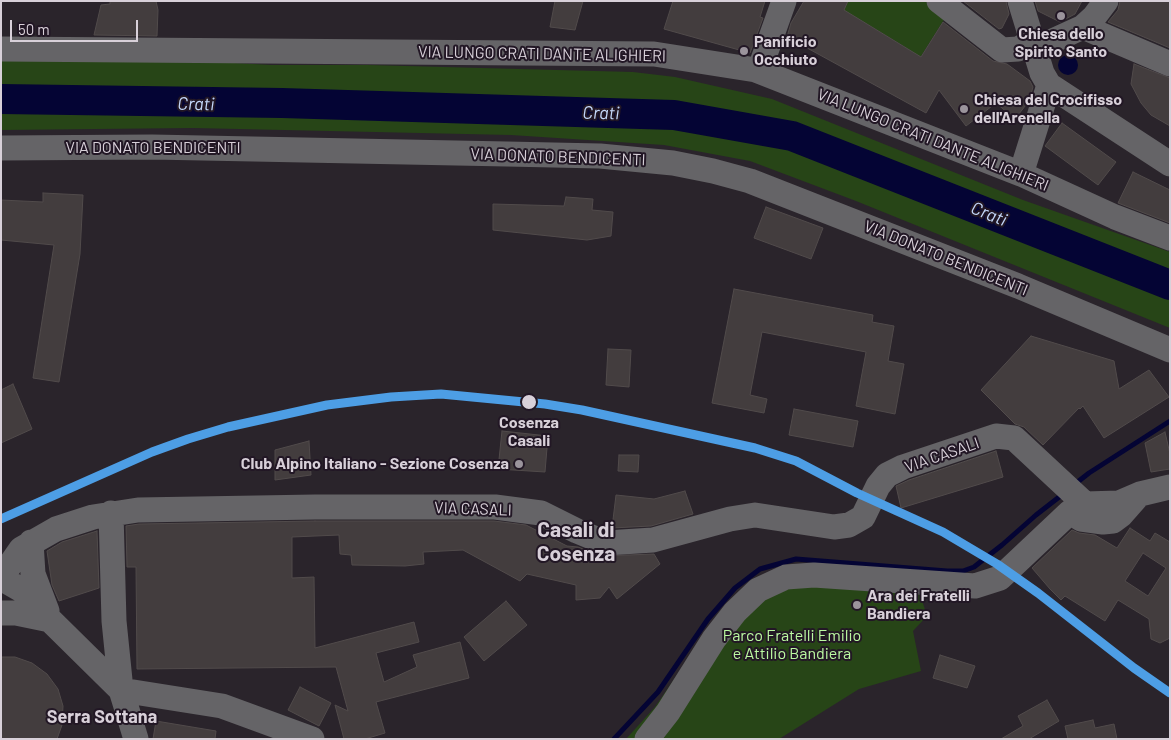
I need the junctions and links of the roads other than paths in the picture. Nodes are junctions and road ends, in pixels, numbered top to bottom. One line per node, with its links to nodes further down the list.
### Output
1 (784, 1): 9 (street)
2 (939, 1): 6 (street)
3 (1020, 1): 6 (street)
4 (1106, 1): 5 (street)
5 (1083, 27): 6 (street); 8 (street)
6 (1033, 45): 10 (street)
7 (1, 49): 9 (street, VIA LUNGO CRATI DANTE ALIGHIERI)
8 (1170, 64)
9 (759, 71): 13 (street, VIA LUNGO CRATI DANTE ALIGHIERI)
10 (1049, 85): 12 (street); 13 (street)
11 (1, 148): 15 (street, VIA DONATO BENDICENTI)
12 (1170, 164)
13 (1021, 174): 14 (street, VIA LUNGO CRATI DANTE ALIGHIERI)
14 (1170, 238)
15 (1170, 350)
16 (1170, 487): 17 (street)
17 (1140, 494): 18 (street, VIA CASALI); 26 (street)
18 (111, 513): 19 (street, VIA CASALI); 23 (street)
19 (31, 542): 20 (street, VIA CASALI); 22 (street)
20 (1, 578): 22 (street)
21 (1, 613): 22 (street)
22 (50, 620): 23 (street)
23 (121, 690): 24 (street); 25 (street)
24 (136, 739)
25 (312, 739)
26 (647, 739)

